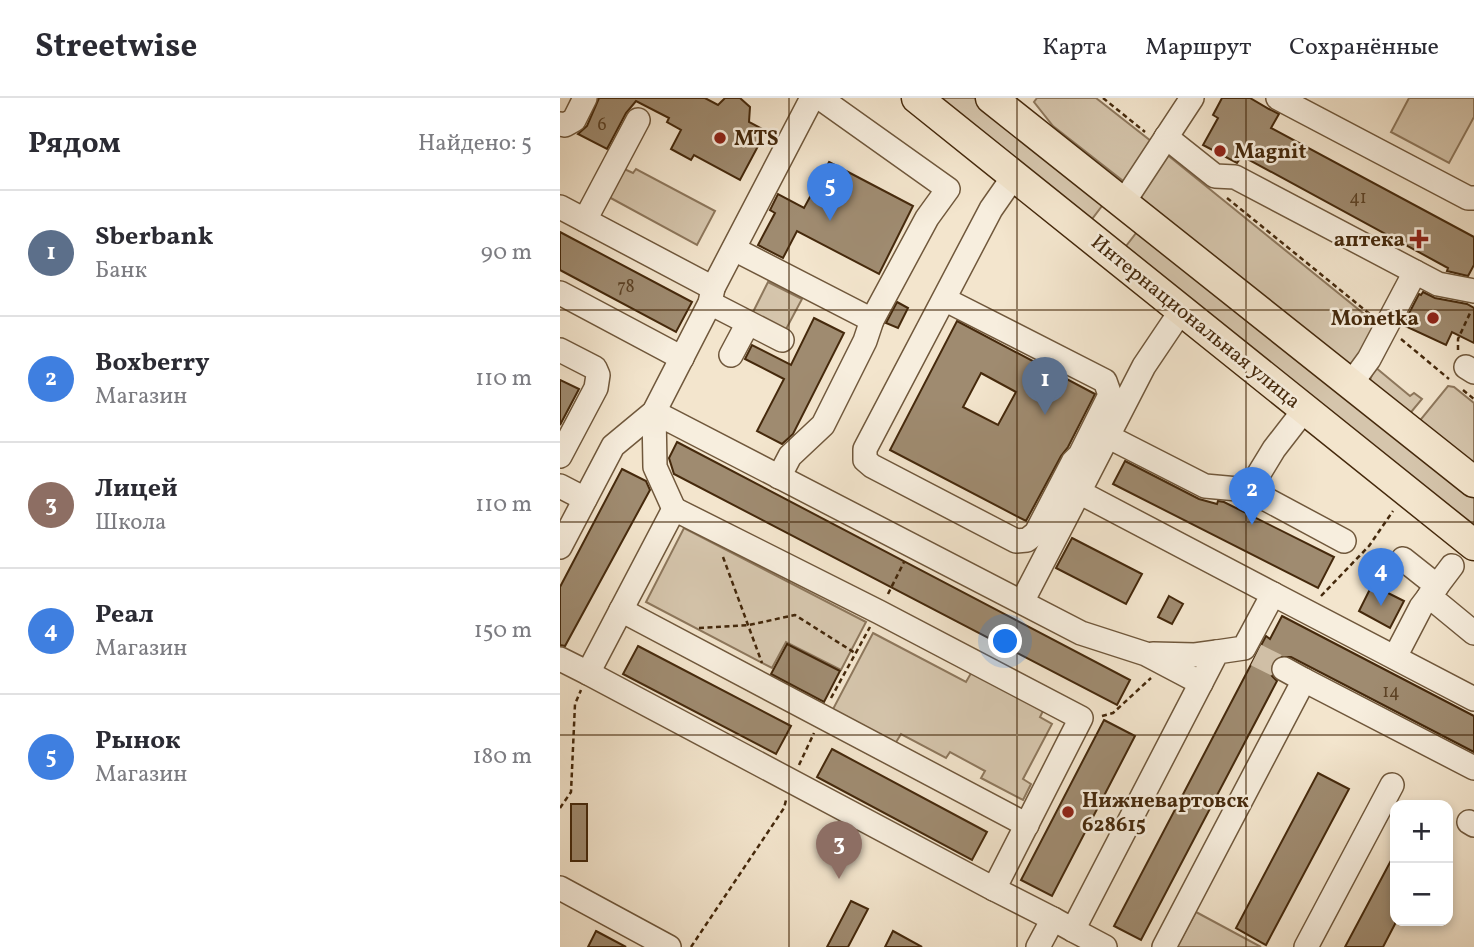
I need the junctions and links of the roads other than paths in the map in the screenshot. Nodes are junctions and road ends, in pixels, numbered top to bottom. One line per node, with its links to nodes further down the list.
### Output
1 (585, 98): 9 (lane)
2 (812, 98): 16 (lane)
3 (820, 98): 23 (lane)
4 (917, 98): 11 (main road, Интернациональная улица)
5 (991, 98): 13 (main road)
6 (1192, 98): 10 (lane)
7 (1278, 98): 12 (lane)
8 (638, 120): 15 (lane)
9 (560, 124)
10 (1164, 141): 13 (lane); 17 (lane)
11 (1014, 176): 21 (lane); 22 (main road, Интернациональная улица)
12 (1474, 198)
13 (1123, 203): 29 (main road)
14 (560, 207): 15 (lane)
15 (585, 220): 20 (lane)
16 (734, 249): 20 (lane); 23 (lane)
17 (1415, 272): 18 (lane); 29 (lane)
18 (1474, 291)
19 (560, 293): 28 (lane)
20 (711, 296): 24 (lane); 28 (lane)
21 (944, 299): 21 (lane)
22 (1181, 311): 30 (main road, Интернациональная улица); 32 (lane)
23 (872, 320): 34 (lane)
24 (748, 323): 25 (lane); 27 (lane)
25 (782, 341)
26 (560, 350): 33 (lane)
27 (731, 355)
28 (682, 358): 31 (lane)
29 (1350, 385): 35 (main road)
30 (1306, 410): 37 (lane); 42 (main road, Интернациональная улица)
31 (654, 412): 34 (lane); 39 (lane); 40 (lane)
32 (1107, 436): 37 (lane); 38 (lane)
33 (560, 456)
34 (779, 477): 48 (lane)
35 (1474, 482)
36 (560, 486): 39 (lane)
37 (1249, 491): 41 (lane)
38 (1079, 492): 47 (lane); 48 (lane)
39 (585, 499): 43 (lane)
40 (674, 509): 49 (lane); 60 (lane)
41 (1344, 541)
42 (1474, 545)
43 (560, 547)
44 (1402, 559): 46 (lane)
45 (1452, 566): 46 (lane)
46 (1433, 591): 50 (lane); 52 (lane)
47 (1273, 594): 51 (lane); 52 (lane)
48 (1022, 603): 54 (lane)
49 (621, 610): 55 (lane); 60 (lane)
50 (1474, 633)
51 (1217, 652): 54 (lane); 56 (lane)
52 (1395, 657): 57 (lane)
53 (560, 659): 55 (lane)
54 (1156, 659): 56 (lane)
55 (588, 673): 62 (lane)
56 (1201, 683): 63 (lane)
57 (1474, 699)
58 (1474, 768): 67 (lane)
59 (1392, 785): 68 (lane)
60 (1027, 825): 62 (lane)
61 (560, 888): 64 (lane)
62 (994, 889): 63 (lane)
63 (1063, 925): 65 (lane); 66 (lane)
64 (669, 947)
65 (1038, 947)
66 (1105, 947)
67 (1164, 947)
68 (1306, 947)

